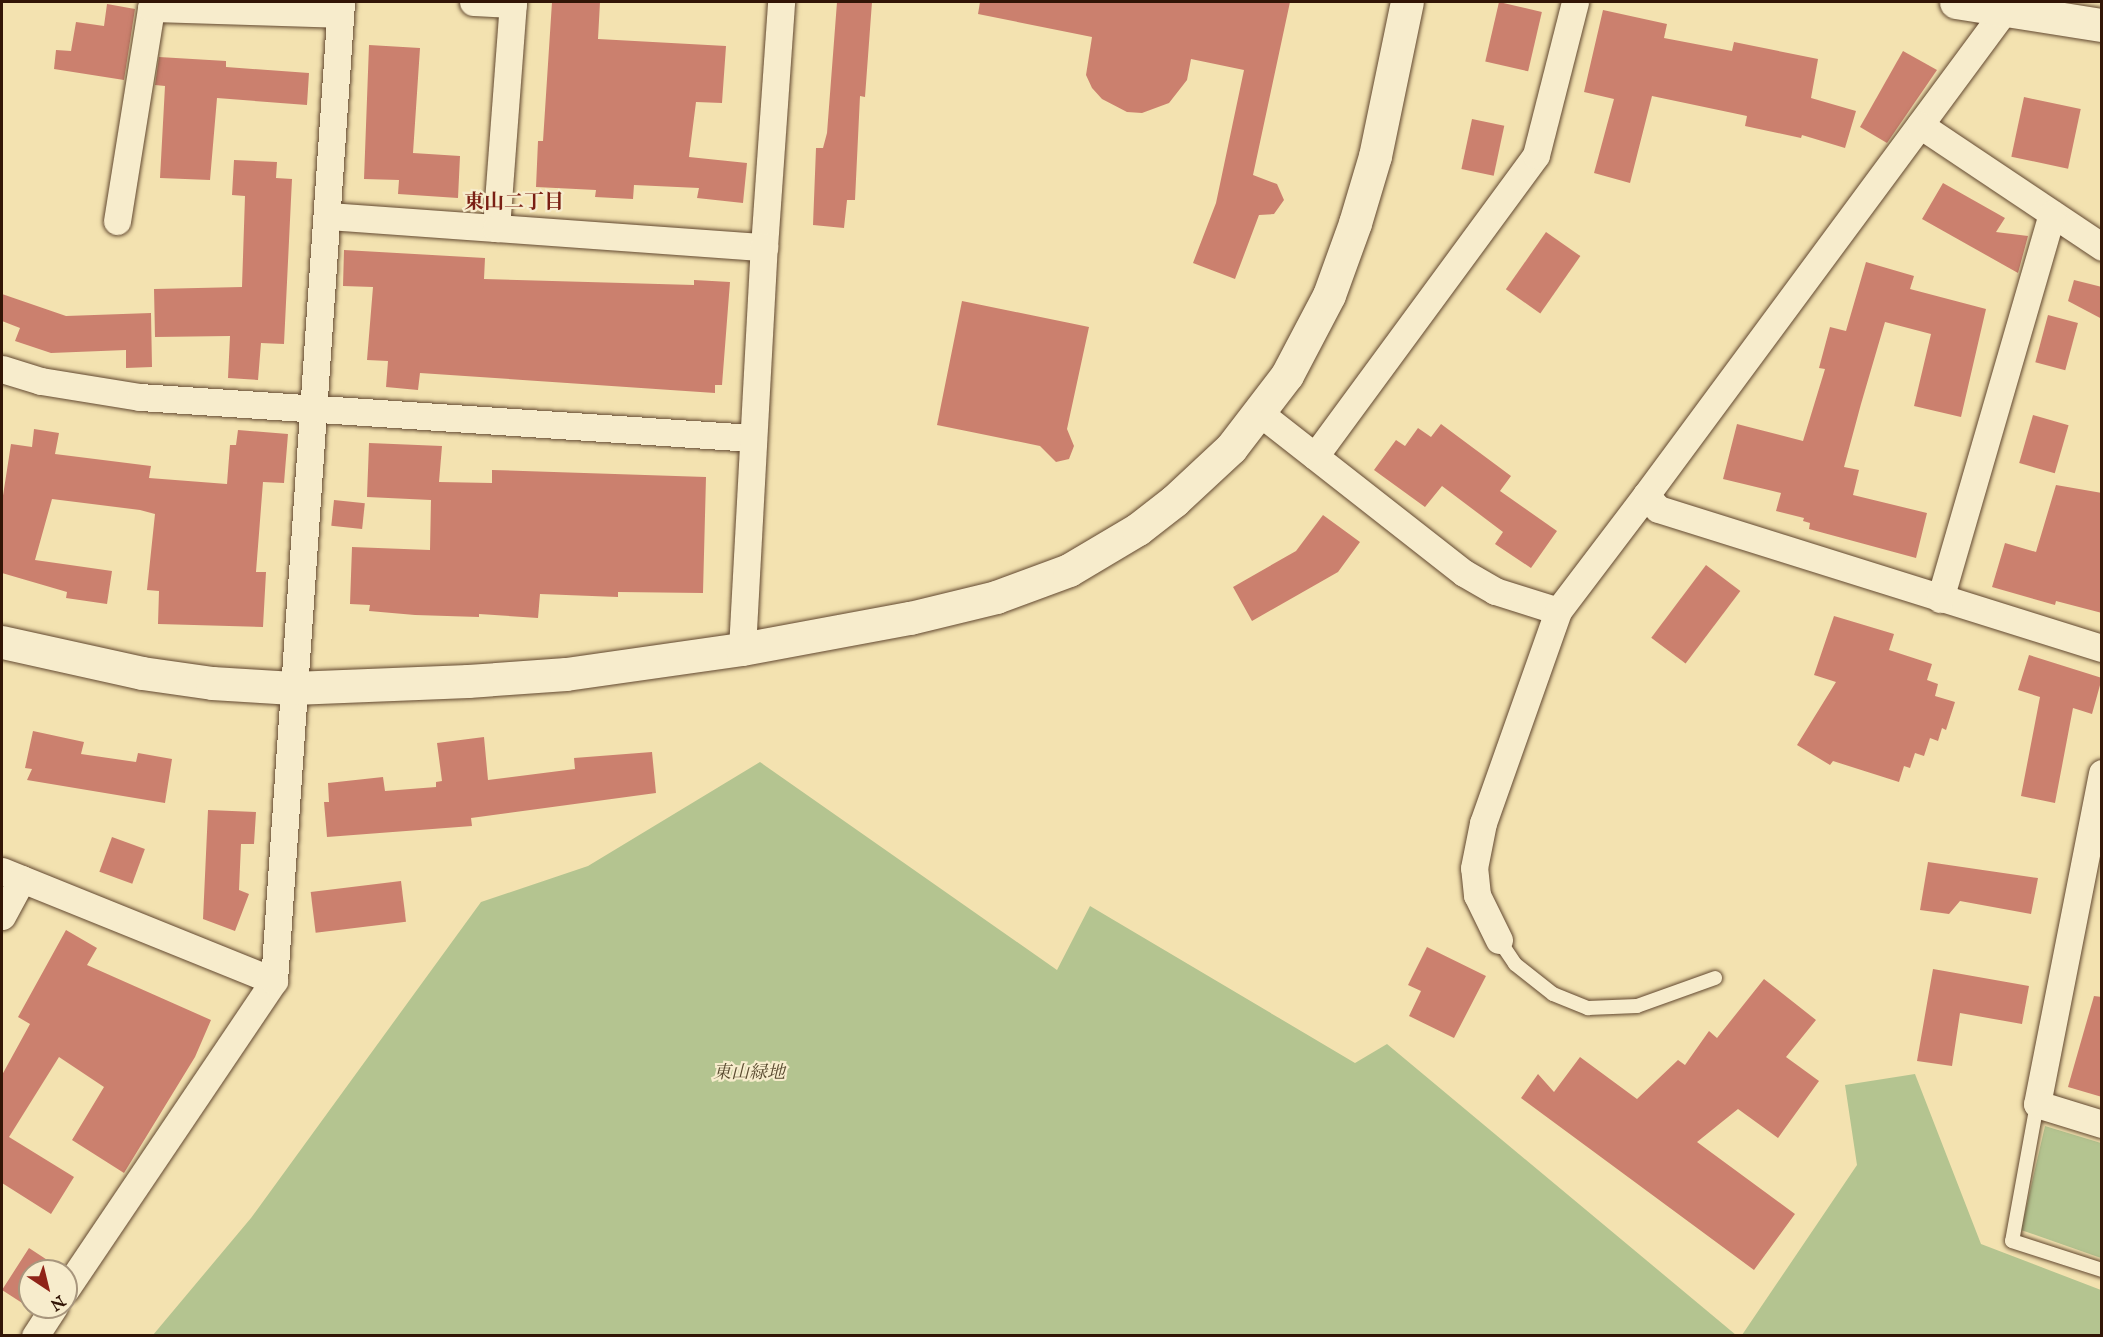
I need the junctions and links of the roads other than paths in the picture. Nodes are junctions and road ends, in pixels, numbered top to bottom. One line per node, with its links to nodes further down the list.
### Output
1 (473, 2): 6 (street)
2 (781, 2): 15 (street)
3 (1407, 2): 19 (street)
4 (1575, 2): 21 (street)
5 (1956, 2): 8 (street)
6 (513, 3): 14 (street)
7 (340, 8): 12 (street); 13 (street)
8 (2004, 11): 9 (street); 10 (street)
9 (2102, 25)
10 (1920, 125): 11 (street); 22 (street)
11 (2052, 214): 16 (street); 23 (street)
12 (328, 216): 14 (street); 18 (street)
13 (117, 221)
14 (496, 228): 15 (street)
15 (764, 247): 20 (street)
16 (2102, 247)
17 (2, 369): 18 (street)
18 (313, 411): 20 (street); 28 (street)
19 (1261, 414): 21 (street); 27 (street)
20 (753, 438): 27 (street)
21 (1315, 456): 24 (street)
22 (1646, 495): 23 (street); 24 (street)
23 (1940, 599): 26 (street)
24 (1558, 611): 32 (street)
25 (2, 642): 28 (street)
26 (2102, 648)
27 (742, 649): 28 (street)
28 (293, 688): 34 (street)
29 (2102, 773): 35 (street)
30 (12, 875): 31 (street); 34 (street)
31 (2, 916)
32 (1499, 940): 33 (lane)
33 (1715, 978)
34 (274, 981): 38 (street)
35 (2037, 1104): 36 (street); 37 (lane)
36 (2102, 1124)
37 (2102, 1270)
38 (78, 1271)
39 (46, 1319): 40 (street)
40 (35, 1335)

